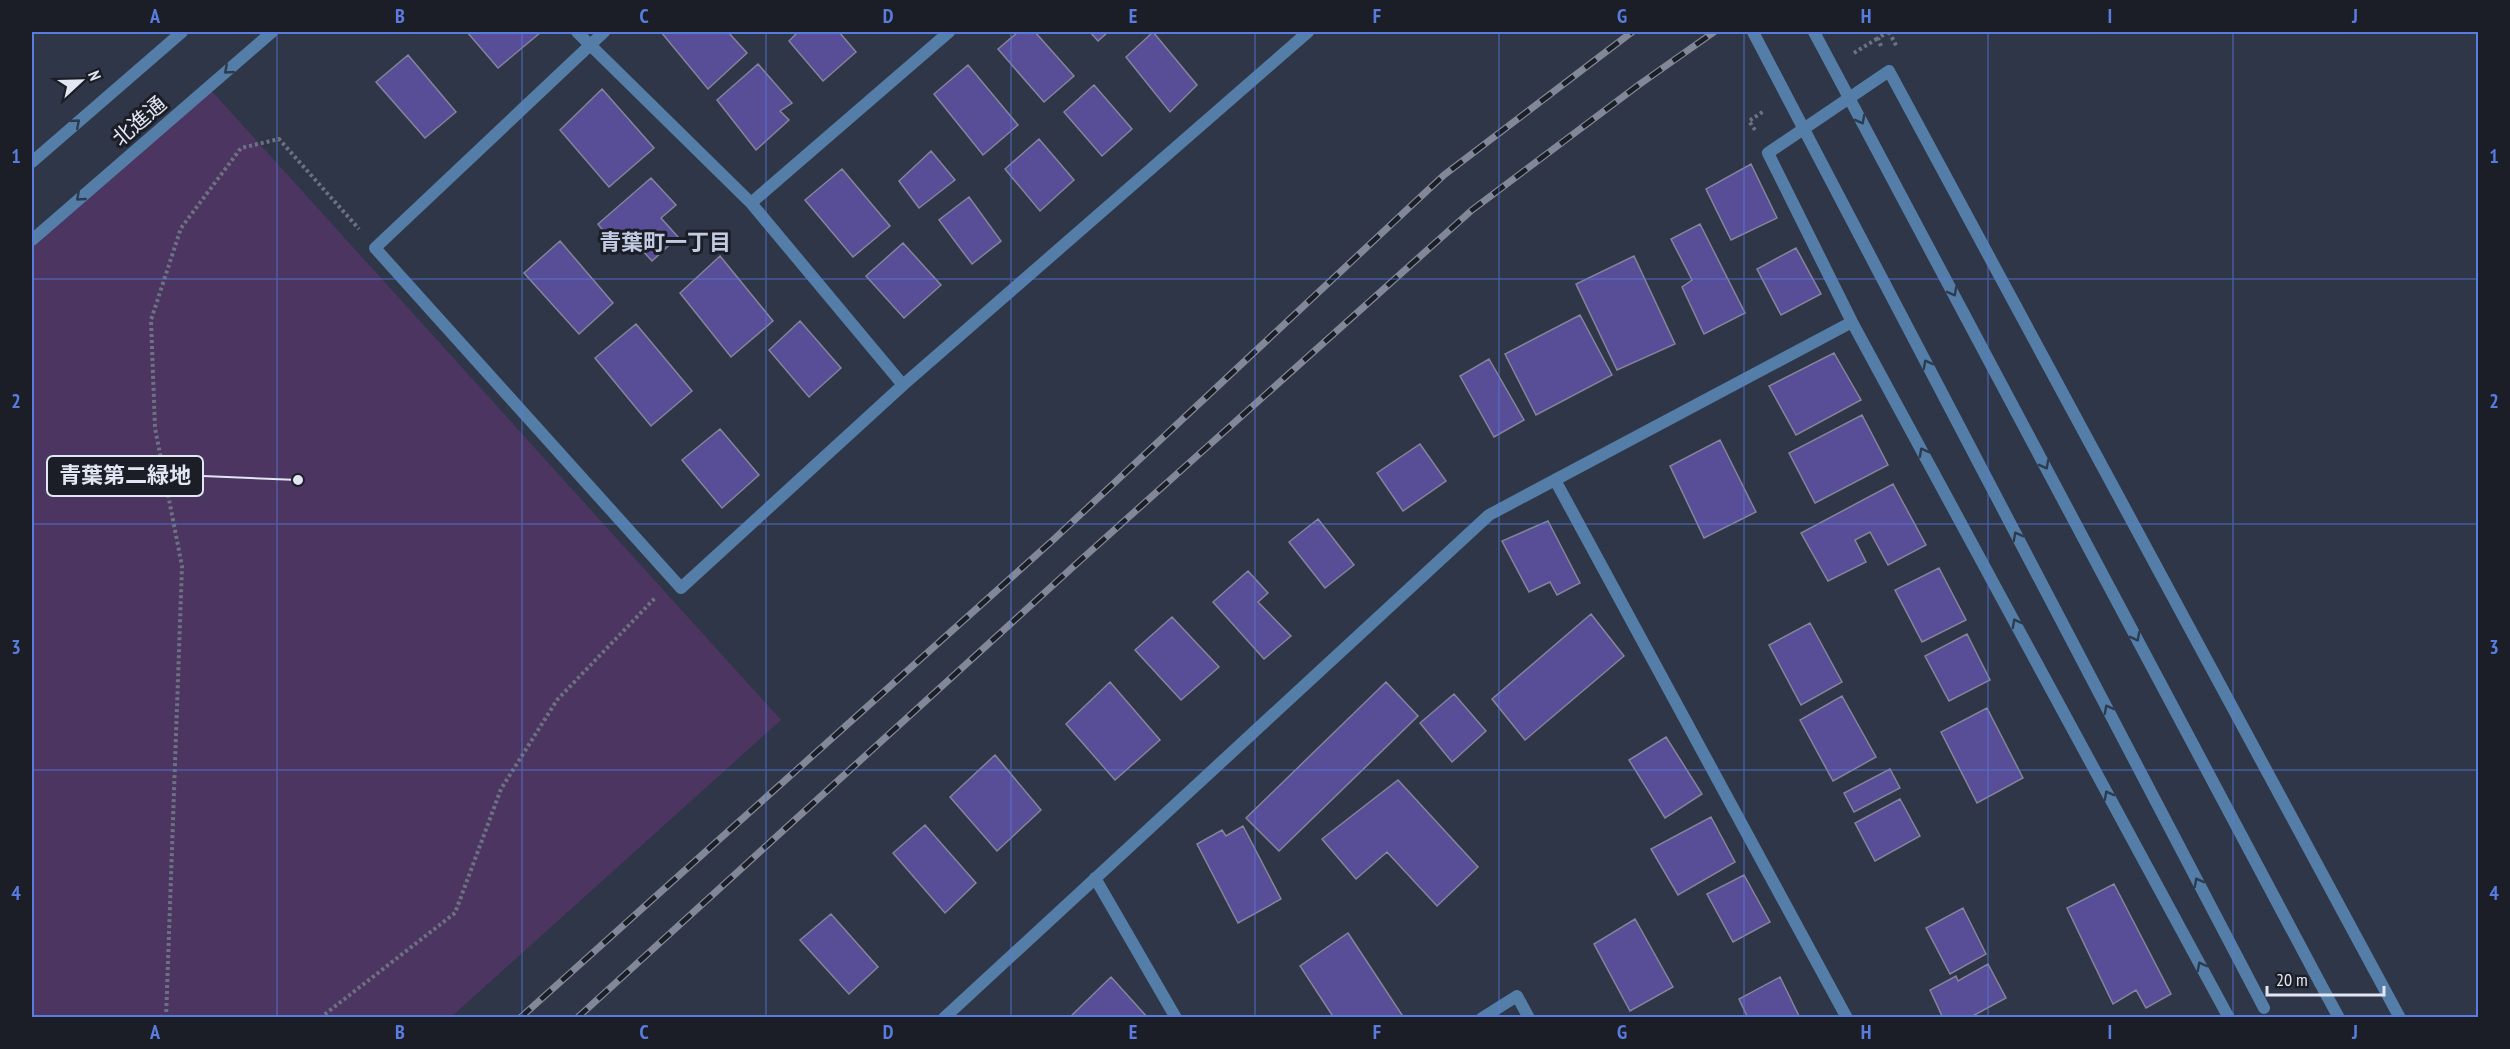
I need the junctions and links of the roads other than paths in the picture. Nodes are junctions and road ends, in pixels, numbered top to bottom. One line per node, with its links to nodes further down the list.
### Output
1 (182, 32): 10 (street, 北進通, one-way to 1)
2 (272, 32): 12 (street, 北進通, one-way to 12)
3 (577, 32): 9 (street)
4 (604, 32): 9 (street)
5 (949, 32): 11 (street)
6 (1308, 32): 14 (street)
7 (1753, 32): 17 (street, one-way to 7, bridge)
8 (1814, 32): 24 (street, one-way to 24, bridge)
9 (589, 45): 11 (street); 14 (street)
10 (32, 162)
11 (752, 202): 14 (street)
12 (32, 240)
13 (1852, 322): 15 (street); 23 (street, one-way to 13); 25 (street)
14 (903, 385)
15 (1555, 480): 16 (street); 22 (street)
16 (1095, 878): 18 (street); 19 (street)
17 (2267, 1013)
18 (944, 1017)
19 (1176, 1017)
20 (1482, 1017): 21 (street)
21 (1529, 1017)
22 (1847, 1017)
23 (2229, 1017)
24 (2339, 1017)
25 (2400, 1017)

